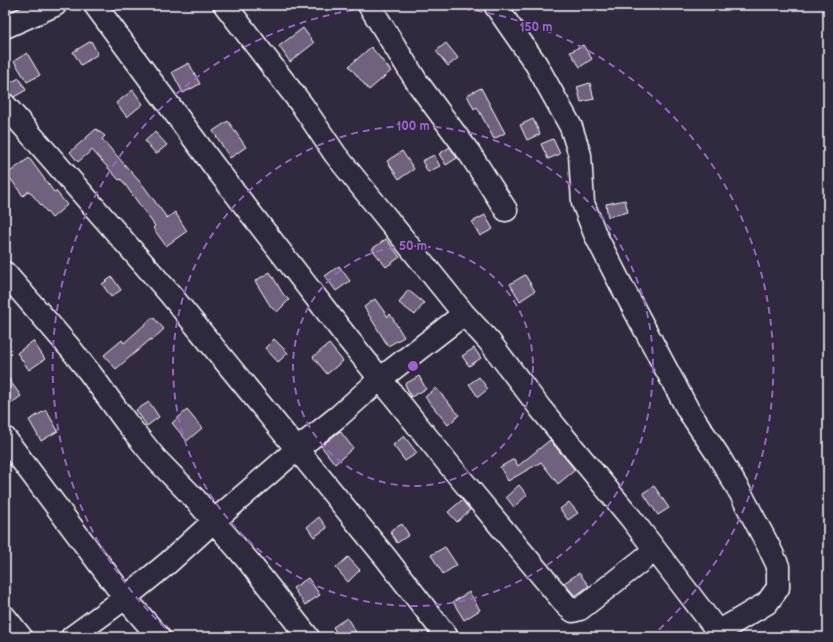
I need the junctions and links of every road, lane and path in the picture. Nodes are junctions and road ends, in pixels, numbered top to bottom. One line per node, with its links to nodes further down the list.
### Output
1 (55, 5): 6 (main road)
2 (95, 5): 11 (main road)
3 (225, 5): 10 (main road)
4 (369, 5): 8 (main road)
5 (496, 5): 18 (main road)
6 (5, 27)
7 (5, 105): 13 (main road)
8 (506, 210)
9 (5, 273): 14 (main road)
10 (464, 314): 11 (main road); 15 (main road)
11 (380, 378): 13 (main road); 15 (main road)
12 (5, 438): 16 (main road)
13 (296, 450): 14 (main road); 23 (main road)
14 (214, 521): 16 (main road); 22 (main road)
15 (655, 550): 18 (main road)
16 (125, 598): 20 (main road); 21 (main road)
17 (5, 617): 19 (main road)
18 (720, 635)
19 (21, 637)
20 (72, 637)
21 (159, 637)
22 (308, 637)
23 (448, 637)

